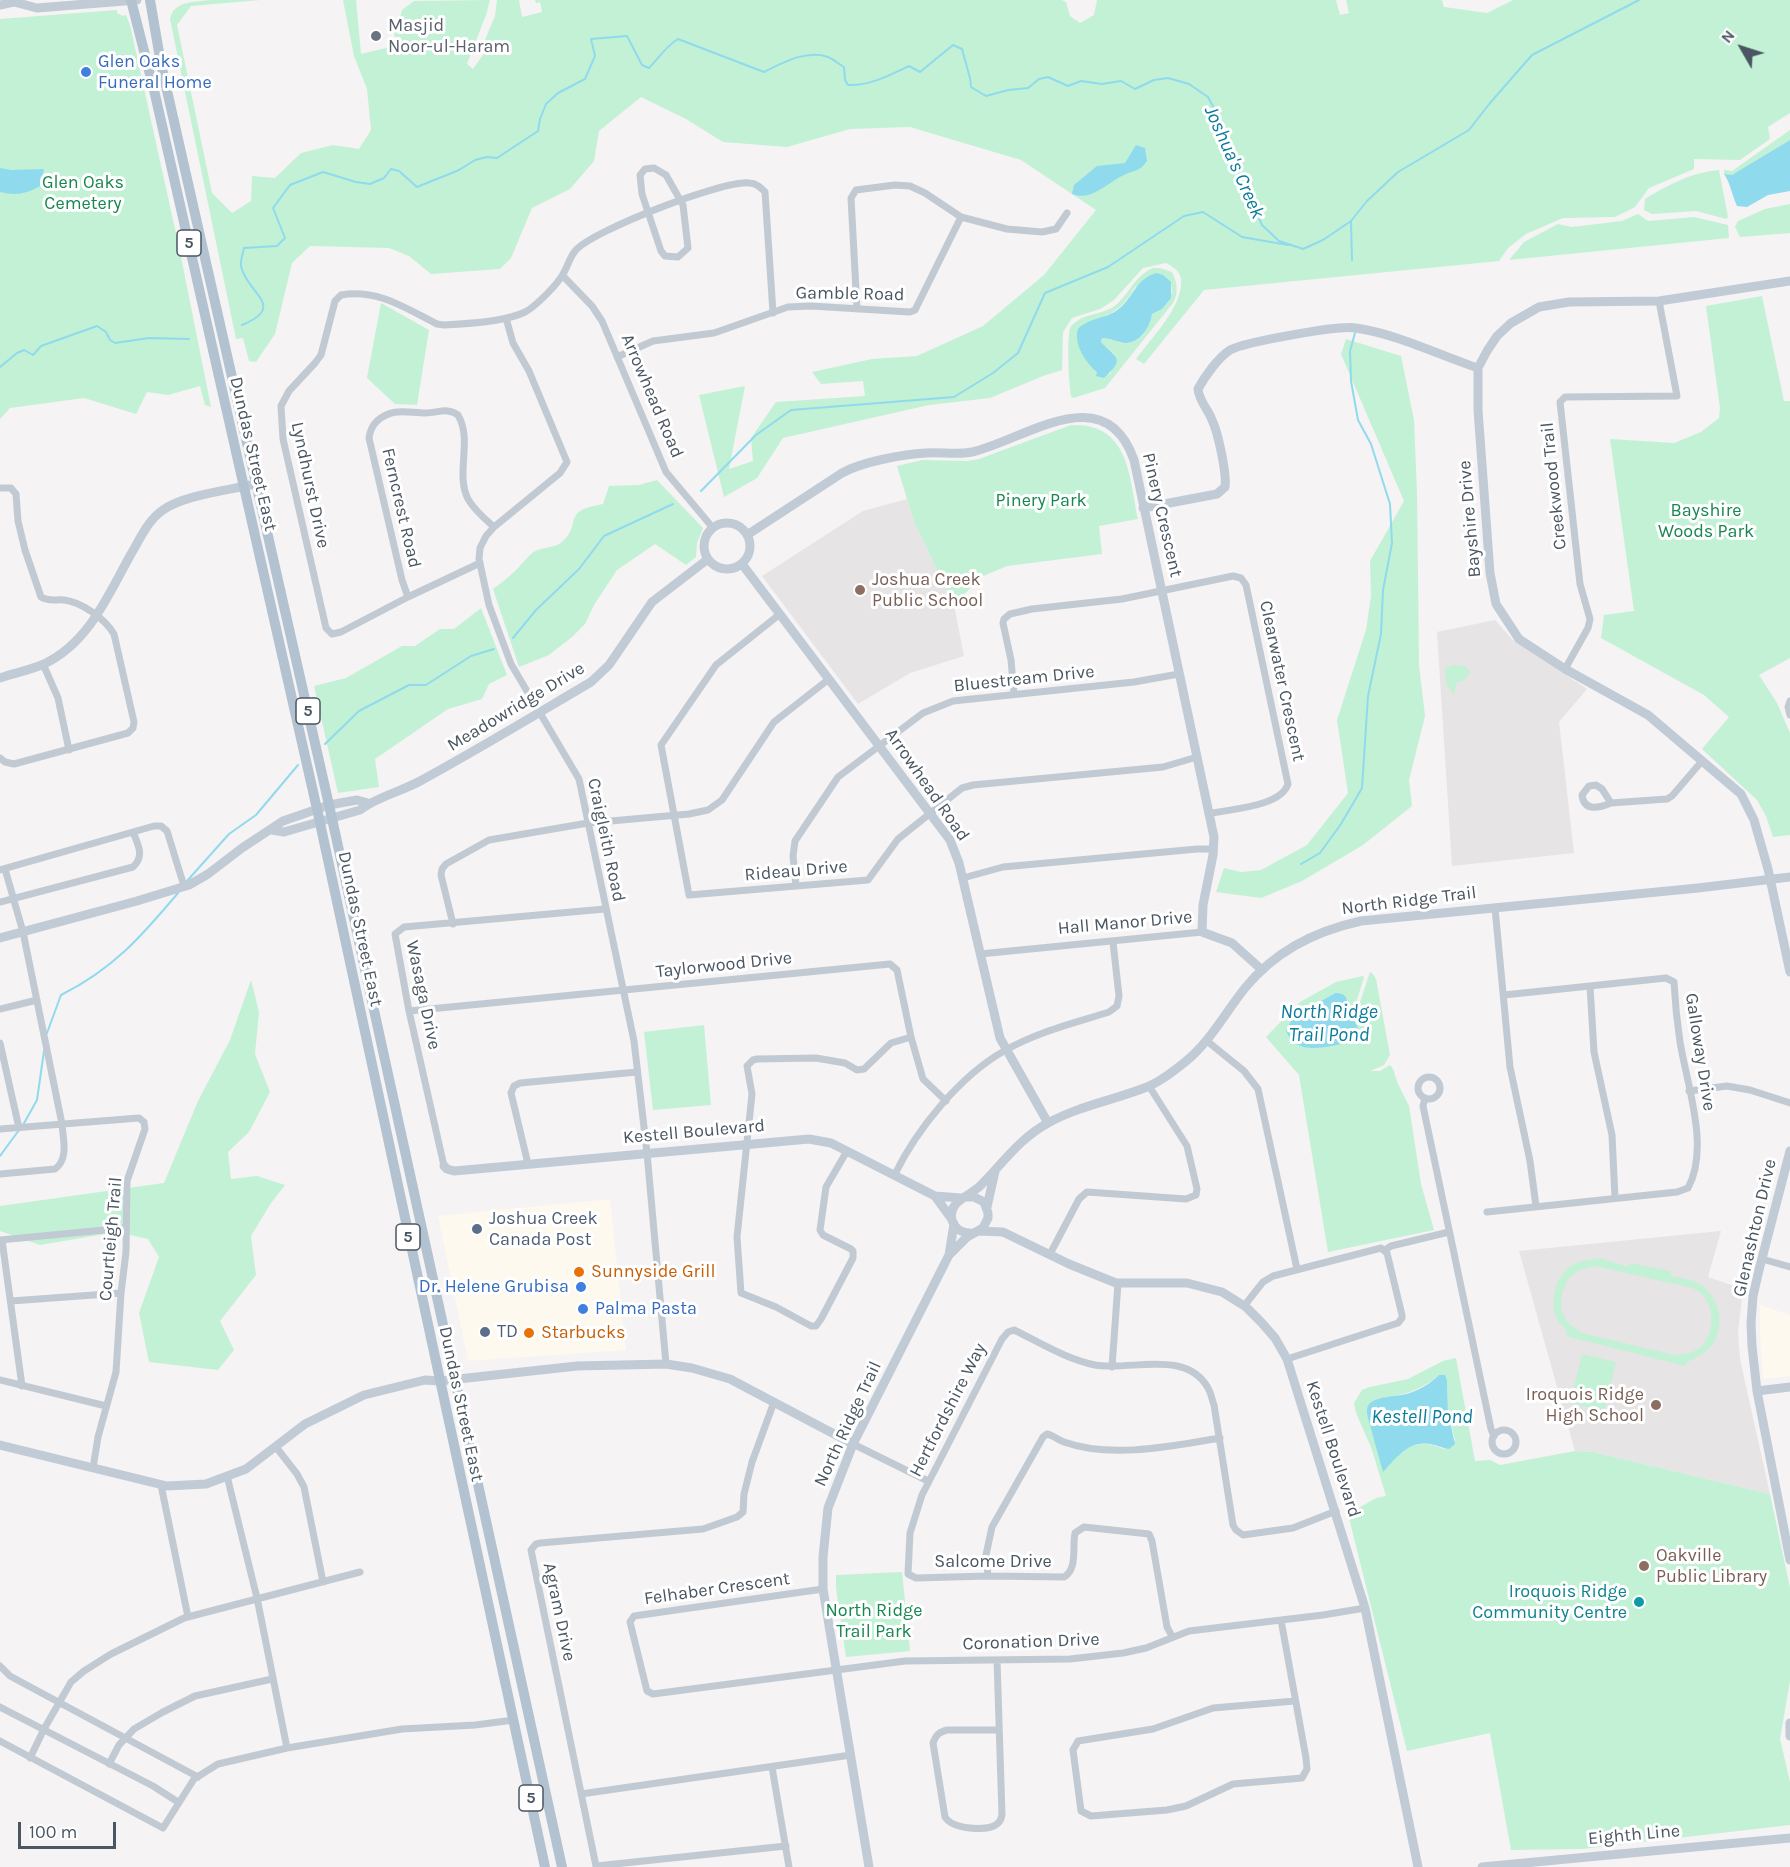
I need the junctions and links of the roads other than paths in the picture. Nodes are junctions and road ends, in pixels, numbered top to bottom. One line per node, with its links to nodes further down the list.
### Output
1 (131, 0): 2 (street); 4 (street); 19 (main road, Dundas Street East / 5)
2 (137, 0)
3 (150, 0): 18 (main road, Dundas Street East / 5)
4 (17, 1): 5 (street)
5 (0, 5)
6 (680, 200): 7 (street, Lyndhurst Drive); 7 (street); 7 (street); 14 (street, Lyndhurst Drive)
7 (648, 212): 10 (street, Lyndhurst Drive)
8 (1067, 213): 9 (street)
9 (961, 217): 13 (street, Gamble Road); 13 (street)
10 (563, 276): 15 (street, Lyndhurst Drive); 16 (street, Arrowhead Road)
11 (1790, 281): 12 (street, Bayshire Drive)
12 (1659, 301): 17 (street, Bayshire Drive); 33 (street, Creekwood Trail)
13 (857, 309): 14 (street, Gamble Road)
14 (773, 313): 16 (street, Gamble Road)
15 (506, 318): 22 (street, Craigleith Road); 29 (street, Lyndhurst Drive)
16 (617, 357): 23 (street, Arrowhead Road)
17 (1478, 368): 21 (street); 33 (street, Bayshire Drive)
18 (255, 484): 19 (street); 48 (main road, Dundas Street East / 5)
19 (243, 487): 31 (street); 49 (main road, Dundas Street East / 5)
20 (0, 488): 31 (street)
21 (1143, 508): 24 (street, Pinery Crescent); 28 (street, Pinery Crescent)
22 (494, 527): 26 (street, Craigleith Road); 29 (street, Ferncrest Road)
23 (713, 528): 24 (street); 25 (street)
24 (747, 535): 27 (street)
25 (708, 559): 27 (street); 39 (street, Meadowridge Drive)
26 (480, 563): 29 (street, Lyndhurst Drive); 39 (street, Craigleith Road)
27 (742, 564): 30 (street, Arrowhead Road)
28 (1162, 592): 34 (street, Pinery Crescent); 37 (street); 51 (street, Clearwater Crescent)
29 (408, 597)
30 (780, 614): 36 (street, Arrowhead Road); 52 (street)
31 (96, 617): 32 (street); 42 (street)
32 (43, 664): 35 (street); 42 (street)
33 (1565, 669): 45 (street, Bayshire Drive)
34 (1179, 674): 37 (street, Bluestream Drive); 43 (street, Pinery Crescent)
35 (0, 678)
36 (829, 679): 41 (street, Arrowhead Road); 52 (street)
37 (1014, 694): 41 (street, Bluestream Drive)
38 (1790, 701): 40 (street)
39 (540, 712): 46 (street, Meadowridge Drive); 55 (street, Craigleith Road)
40 (1790, 715)
41 (879, 746): 50 (street, Arrowhead Road); 64 (street, Bluestream Drive)
42 (69, 750): 44 (street)
43 (1197, 757): 50 (street, Rideau Drive); 51 (street, Pinery Crescent)
44 (0, 758)
45 (1702, 761): 47 (street); 62 (street, Bayshire Drive)
46 (368, 803): 48 (street, Meadowridge Drive); 53 (street, Meadowridge Drive)
47 (1611, 803)
48 (329, 805): 49 (street, Meadowridge Drive); 53 (main road, Dundas Street East / 5)
49 (317, 809): 54 (main road, Dundas Street East / 5); 56 (street, Meadowridge Drive)
50 (930, 812): 61 (street, Arrowhead Road); 64 (street, Rideau Drive)
51 (1208, 814): 58 (street, Pinery Crescent)
52 (674, 815): 55 (street); 64 (street, Rideau Drive)
53 (332, 817): 54 (street, Meadowridge Drive); 131 (main road, Dundas Street East / 5)
54 (320, 821): 56 (street, Meadowridge Drive); 133 (main road, Dundas Street East / 5)
55 (588, 823): 68 (street, Craigleith Road); 69 (street)
56 (272, 830): 63 (street, Meadowridge Drive)
57 (133, 832): 59 (street); 63 (street); 65 (street)
58 (1213, 849): 61 (street); 71 (street, Pinery Crescent)
59 (2, 869): 65 (street)
60 (1790, 877): 62 (street, North Ridge Trail)
61 (963, 878): 74 (street, Arrowhead Road)
62 (1770, 880): 67 (street, North Ridge Trail); 76 (street)
63 (184, 886): 70 (street, Meadowridge Drive)
64 (796, 886)
65 (14, 898): 66 (street); 70 (street)
66 (0, 902)
67 (1495, 908): 75 (street, North Ridge Trail); 79 (street)
68 (605, 909): 69 (street, Wasaga Drive); 78 (street, Craigleith Road)
69 (453, 924): 82 (street, Wasaga Drive)
70 (23, 932): 72 (street, Meadowridge Drive); 80 (street)
71 (1202, 932): 73 (street, Hall Manor Drive); 75 (street, Hall Manor Drive)
72 (0, 938)
73 (1113, 942): 74 (street, Hall Manor Drive); 86 (street)
74 (980, 954): 86 (street, Arrowhead Road)
75 (1262, 970): 84 (street, North Ridge Trail)
76 (1790, 970)
77 (1590, 986): 79 (street, Galloway Drive); 89 (street, Galloway Drive); 108 (street)
78 (624, 991): 82 (street, Taylorwood Drive); 83 (street, Taylorwood Drive); 87 (street, Craigleith Road)
79 (1504, 995): 109 (street)
80 (37, 1000): 81 (street); 94 (street)
81 (0, 1009)
82 (409, 1011): 102 (street, Wasaga Drive)
83 (911, 1037): 91 (street, Taylorwood Drive); 97 (street)
84 (1207, 1041): 88 (street, North Ridge Trail); 123 (street)
85 (0, 1043): 95 (street)
86 (1006, 1050): 91 (street); 93 (street, Arrowhead Road)
87 (637, 1072): 100 (street, Craigleith Road); 101 (street)
88 (1149, 1086): 93 (street, North Ridge Trail); 119 (street)
89 (1689, 1091): 92 (street); 108 (street, Galloway Drive)
90 (1425, 1098): 116 (street)
91 (946, 1101): 105 (street)
92 (1790, 1103)
93 (1048, 1123): 103 (street, North Ridge Trail)
94 (62, 1124): 95 (street, Courtleigh Trail); 104 (street); 113 (street, Courtleigh Trail)
95 (19, 1128): 96 (street, Courtleigh Trail)
96 (0, 1129)
97 (746, 1143): 98 (street, Kestell Boulevard); 98 (street); 100 (street, Kestell Boulevard)
98 (846, 1151): 105 (street, Kestell Boulevard)
99 (1790, 1151): 121 (street, Glenashton Drive)
100 (647, 1153): 101 (street, Kestell Boulevard); 129 (street, Craigleith Road)
101 (528, 1164): 102 (street, Kestell Boulevard)
102 (444, 1166)
103 (994, 1171): 107 (street, North Ridge Trail); 110 (street)
104 (0, 1174)
105 (895, 1174): 106 (street, Kestell Boulevard)
106 (935, 1196): 107 (street, Kestell Boulevard); 112 (street, Kestell Boulevard)
107 (962, 1198): 110 (street); 112 (street)
108 (1616, 1198): 109 (street)
109 (1536, 1206): 111 (street)
110 (988, 1210): 114 (street); 115 (street, Kestell Boulevard)
111 (1487, 1212)
112 (953, 1221): 114 (street); 120 (street, North Ridge Trail)
113 (125, 1228): 117 (street); 125 (street, Courtleigh Trail)
114 (976, 1232): 115 (street, Kestell Boulevard); 120 (street, North Ridge Trail)
115 (1003, 1232): 119 (street, Kestell Boulevard)
116 (1449, 1232): 118 (street); 139 (street)
117 (1, 1240): 126 (street)
118 (1385, 1250): 123 (street); 128 (street)
119 (1050, 1254): 124 (street, Kestell Boulevard)
120 (949, 1255): 141 (street, North Ridge Trail)
121 (1762, 1259): 122 (street); 136 (street, Glenashton Drive)
122 (1790, 1267)
123 (1297, 1269): 127 (street)
124 (1118, 1283): 127 (street, Kestell Boulevard); 130 (street)
125 (121, 1293): 126 (street); 138 (street, Courtleigh Trail)
126 (11, 1301): 134 (street)
127 (1244, 1306): 128 (street, Kestell Boulevard)
128 (1287, 1359): 148 (street, Kestell Boulevard)
129 (666, 1364): 131 (street); 137 (street)
130 (1112, 1367): 140 (street, Hertfordshire Way); 146 (street, Hertfordshire Way)
131 (455, 1379): 133 (street); 186 (main road, Dundas Street East / 5)
132 (0, 1380): 134 (street)
133 (440, 1381): 143 (street); 167 (main road, Dundas Street East / 5)
134 (22, 1386): 138 (street)
135 (1790, 1387): 136 (street)
136 (1757, 1391): 149 (street, Glenashton Drive)
137 (774, 1402): 141 (street); 180 (street, Agram Drive)
138 (106, 1406): 144 (street, Courtleigh Trail)
139 (1494, 1436)
140 (1220, 1438): 148 (street, Hertfordshire Way); 152 (street)
141 (853, 1444): 146 (street); 154 (street, North Ridge Trail)
142 (0, 1445): 144 (street)
143 (276, 1447): 145 (street); 153 (street)
144 (93, 1468): 147 (street)
145 (227, 1476): 147 (street); 155 (street)
146 (928, 1481): 151 (street, Hertfordshire Way)
147 (161, 1485): 157 (street)
148 (1336, 1511): 156 (street, Kestell Boulevard)
149 (1790, 1560)
150 (360, 1572): 153 (street)
151 (908, 1574): 152 (street, Salcome Drive)
152 (988, 1576): 159 (street, Salcome Drive)
153 (323, 1582): 155 (street)
154 (824, 1589): 162 (street, North Ridge Trail); 162 (street, Felhaber Crescent)
155 (257, 1598): 157 (street); 163 (street)
156 (1365, 1608): 158 (street, Coronation Drive); 189 (street, Kestell Boulevard)
157 (188, 1617): 165 (street)
158 (1281, 1620): 159 (street, Coronation Drive); 164 (street)
159 (1172, 1636): 160 (street, Coronation Drive)
160 (997, 1660): 162 (street, Coronation Drive); 170 (street)
161 (1, 1670): 165 (street)
162 (837, 1670): 175 (street, North Ridge Trail)
163 (272, 1679): 172 (street); 174 (street)
164 (1295, 1701): 164 (street)
165 (58, 1702): 169 (street); 172 (street)
166 (0, 1707): 169 (street)
167 (514, 1720): 174 (street); 185 (main road, Dundas Street East / 5)
168 (1790, 1723): 171 (street)
169 (44, 1729): 176 (street); 177 (street)
170 (999, 1730): 170 (street)
171 (1790, 1736)
172 (125, 1738): 177 (street); 179 (street)
173 (0, 1742): 176 (street)
174 (287, 1748): 179 (street)
175 (851, 1755): 178 (street); 188 (street, North Ridge Trail)
176 (30, 1758): 181 (street)
177 (109, 1764): 181 (street)
178 (772, 1767): 180 (street); 183 (street)
179 (198, 1777): 181 (street)
180 (581, 1794): 184 (street, Agram Drive)
181 (178, 1802)
182 (1790, 1838): 190 (street, Eighth Line)
183 (786, 1846): 184 (street); 187 (street)
184 (596, 1866)
185 (545, 1867)
186 (562, 1867)
187 (789, 1867)
188 (869, 1867)
189 (1418, 1867)
190 (1482, 1867)

